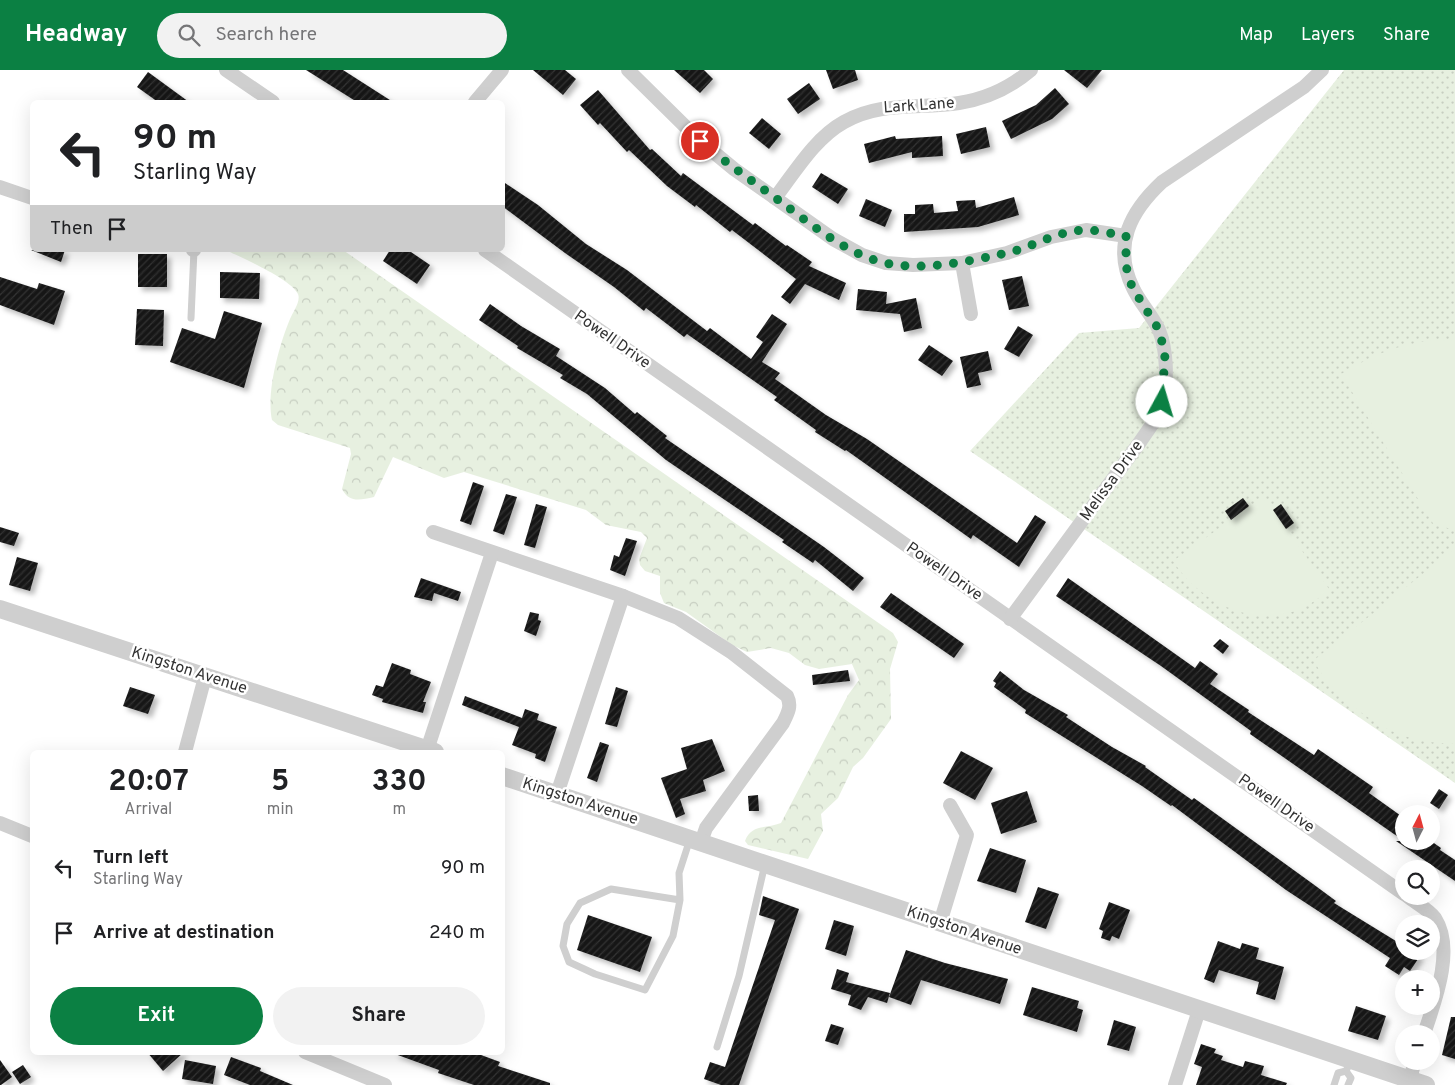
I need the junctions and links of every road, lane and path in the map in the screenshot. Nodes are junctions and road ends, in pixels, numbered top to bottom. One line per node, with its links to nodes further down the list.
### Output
1 (226, 70): 6 (street)
2 (502, 70): 7 (street)
3 (1031, 70): 10 (street, Lark Lane)
4 (1322, 70): 11 (street, Melissa Drive)
5 (634, 72): 10 (street)
6 (270, 100)
7 (477, 100)
8 (0, 187): 9 (street)
9 (30, 197)
10 (775, 198): 14 (street)
11 (1126, 236): 14 (street); 21 (street, Melissa Drive)
12 (194, 252): 16 (lane)
13 (488, 252): 21 (street, Powell Drive)
14 (962, 262): 15 (street)
15 (971, 314)
16 (191, 318)
17 (433, 532): 18 (street)
18 (492, 553): 19 (street); 25 (street)
19 (623, 596): 27 (street); 31 (street)
20 (0, 609): 22 (street, Kingston Avenue)
21 (1010, 619): 33 (street, Powell Drive)
22 (206, 677): 23 (street); 24 (street, Kingston Avenue)
23 (186, 750)
24 (428, 750)
25 (431, 750)
26 (505, 777): 27 (street, Kingston Avenue)
27 (557, 794): 31 (street, Kingston Avenue)
28 (950, 805): 36 (street)
29 (0, 823): 30 (street)
30 (30, 835)
31 (695, 840): 32 (street, Kingston Avenue); 34 (lane)
32 (765, 864): 36 (street, Kingston Avenue); 39 (lane)
33 (1395, 888)
34 (680, 900): 34 (lane)
35 (1418, 905): 38 (street)
36 (940, 923): 37 (street, Kingston Avenue)
37 (1199, 1010): 41 (street, Kingston Avenue); 44 (street)
38 (1427, 1025)
39 (717, 1047)
40 (313, 1055): 43 (street)
41 (1349, 1074): 42 (street, Kingston Avenue); 45 (lane)
42 (1418, 1082)
43 (385, 1085)
44 (1175, 1085)
45 (1334, 1085)

